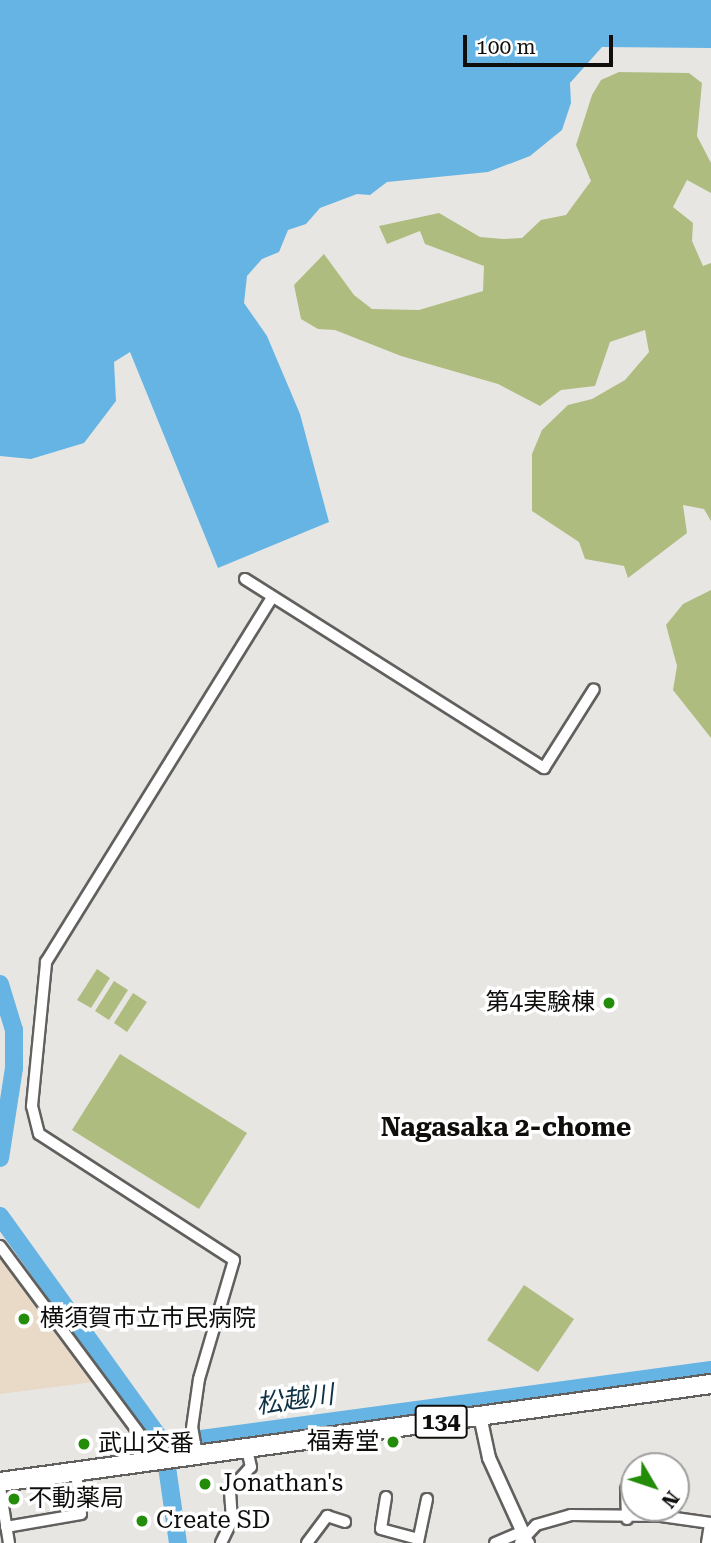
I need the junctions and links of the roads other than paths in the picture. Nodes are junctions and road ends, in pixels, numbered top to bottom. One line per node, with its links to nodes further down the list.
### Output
1 (245, 579): 2 (street)
2 (272, 598): 3 (street); 8 (street)
3 (594, 689)
4 (0, 1246): 9 (street)
5 (711, 1384): 6 (highway, 134)
6 (480, 1416): 7 (highway, 134); 19 (street)
7 (247, 1448): 8 (highway, 134); 22 (street)
8 (197, 1455): 9 (highway, 134)
9 (162, 1460): 10 (highway, 134)
10 (76, 1472): 11 (highway, 134); 18 (street)
11 (0, 1484): 18 (street)
12 (386, 1497): 20 (street)
13 (428, 1499): 20 (street)
14 (620, 1519): 19 (street)
15 (690, 1520): 17 (street)
16 (345, 1522): 23 (street)
17 (710, 1523): 25 (street)
18 (6, 1527): 21 (street)
19 (524, 1538): 24 (street)
20 (418, 1541)
21 (9, 1543)
22 (220, 1543)
23 (307, 1543)
24 (495, 1543)
25 (707, 1543)

